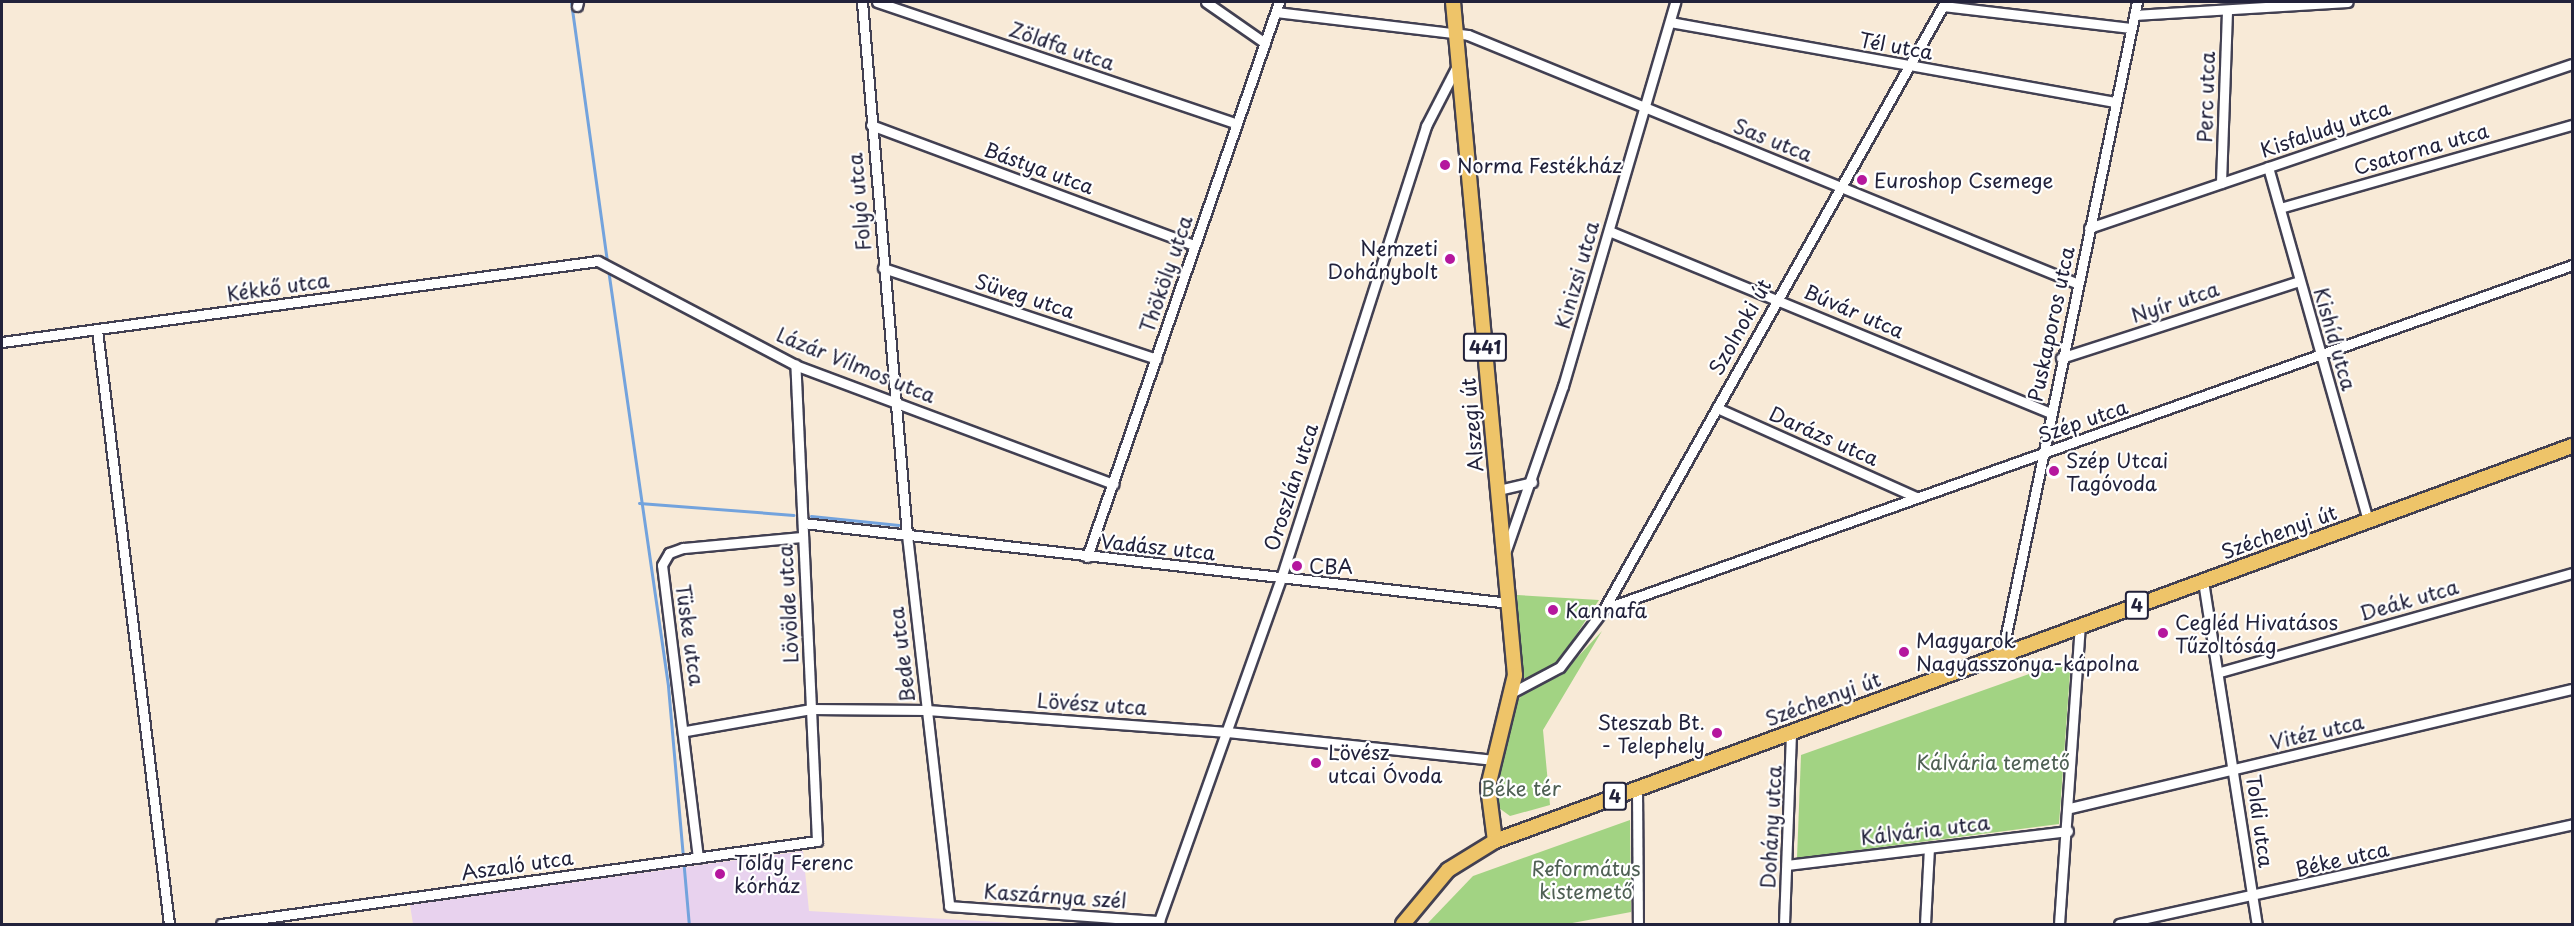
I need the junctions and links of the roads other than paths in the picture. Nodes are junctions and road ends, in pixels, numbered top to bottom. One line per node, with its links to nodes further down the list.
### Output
1 (862, 2): 23 (street, Folyó utca)
2 (877, 2): 22 (street, Zöldfa utca)
3 (1206, 2): 16 (street)
4 (1279, 2): 10 (street, Thököly utca)
5 (1453, 2): 15 (main road, Alszegi út / 441)
6 (1676, 2): 13 (street, Kinizsi utca)
7 (2137, 2): 12 (street, Puskaporos utca)
8 (2348, 2): 11 (street)
9 (1944, 4): 14 (street); 19 (street, Szolnoki út)
10 (1276, 12): 15 (street, Sas utca); 16 (street, Thököly utca)
11 (2227, 13): 12 (street); 26 (street, Perc utca)
12 (2134, 15): 14 (street, Puskaporos utca)
13 (1670, 22): 19 (street, Tél utca); 21 (street, Kinizsi utca)
14 (2131, 28): 20 (street, Puskaporos utca)
15 (1455, 34): 17 (main road, Alszegi út / 441); 21 (street, Sas utca)
16 (1265, 43): 22 (street, Thököly utca)
17 (1458, 64): 51 (main road, Alszegi út / 441); 60 (street, Oroszlán utca)
18 (2572, 64): 25 (street, Kisfaludy utca)
19 (1910, 67): 20 (street, Tél utca); 27 (street, Szolnoki út)
20 (2115, 102): 29 (street, Puskaporos utca)
21 (1643, 108): 27 (street, Sas utca); 30 (street, Kinizsi utca)
22 (1237, 124): 31 (street, Thököly utca)
23 (871, 125): 31 (street, Bástya utca); 34 (street, Folyó utca)
24 (2572, 125): 28 (street, Csatorna utca)
25 (2268, 167): 26 (street, Kisfaludy utca); 28 (street, Kishíd utca)
26 (2221, 183): 29 (street, Kisfaludy utca)
27 (1840, 186): 36 (street, Sas utca); 37 (street, Szolnoki út)
28 (2280, 208): 35 (street, Kishíd utca)
29 (2089, 228): 36 (street, Puskaporos utca)
30 (1609, 231): 37 (street, Búvár utca); 49 (street, Kinizsi utca)
31 (1194, 245): 42 (street, Thököly utca)
32 (2572, 265): 40 (street, Szép utca)
33 (560, 267): 38 (street, Kékkő utca); 43 (street, Lázár Vilmos utca)
34 (883, 268): 42 (street, Süveg utca); 44 (street, Folyó utca)
35 (2299, 281): 40 (street, Kishíd utca); 41 (street, Nyír utca)
36 (2076, 284): 41 (street, Puskaporos utca)
37 (1778, 298): 45 (street, Szolnoki út); 46 (street, Búvár utca)
38 (97, 330): 39 (street, Kékkő utca); 90 (street)
39 (2, 342)
40 (2321, 357): 48 (street, Szép utca); 53 (street, Kishíd utca)
41 (2061, 358): 46 (street, Puskaporos utca)
42 (1156, 359): 50 (street, Thököly utca)
43 (795, 364): 44 (street, Lázár Vilmos utca); 54 (street, Lövölde utca)
44 (894, 400): 50 (street, Lázár Vilmos utca); 55 (street, Bede utca)
45 (1717, 408): 52 (street, Darázs utca); 63 (street, Szolnoki út)
46 (2051, 413): 48 (street, Puskaporos utca)
47 (2572, 446): 53 (main road, Széchenyi út / 4)
48 (2042, 454): 52 (street, Szép utca); 65 (street, Puskaporos utca)
49 (1532, 482): 51 (street); 57 (street, Kinizsi utca)
50 (1113, 484): 58 (street, Thököly utca)
51 (1498, 490): 57 (main road, Alszegi út / 441)
52 (1916, 497): 63 (street, Szép utca)
53 (2368, 521): 61 (main road, Széchenyi út / 4)
54 (803, 523): 55 (street, Vadász utca); 56 (street, Lövölde utca)
55 (907, 536): 58 (street, Vadász utca); 70 (street, Bede utca)
56 (802, 537): 69 (street, Lövölde utca); 71 (street, Tüske utca)
57 (1504, 556): 62 (main road, Alszegi út / 441)
58 (1087, 558): 60 (street, Vadász utca)
59 (2572, 573): 66 (street, Deák utca)
60 (1281, 578): 62 (street, Vadász utca); 73 (street, Oroszlán utca)
61 (2203, 581): 64 (main road, Széchenyi út / 4); 66 (street, Toldi utca)
62 (1509, 603): 68 (main road, Alszegi út / 441)
63 (1604, 609): 68 (street, Szolnoki út)
64 (2080, 626): 65 (main road, Széchenyi út / 4); 78 (street)
65 (2002, 654): 72 (main road, Széchenyi út / 4)
66 (2220, 672): 75 (street, Toldi utca)
67 (2572, 689): 75 (street, Vitéz utca)
68 (1511, 693): 74 (main road, Alszegi út / 441)
69 (811, 709): 70 (street, Lövész utca); 71 (street, Lövész utca); 82 (street, Lövölde utca)
70 (927, 710): 73 (street, Lövész utca); 88 (street, Bede utca)
71 (686, 731): 85 (street, Tüske utca)
72 (1791, 731): 76 (main road, Széchenyi út / 4); 86 (street, Dohány utca)
73 (1227, 732): 74 (street, Lövész utca); 89 (street, Oroszlán utca)
74 (1495, 760): 77 (main road, Alszegi út / 441)
75 (2234, 770): 78 (street, Vitéz utca); 87 (street, Toldi utca)
76 (1637, 788): 80 (main road, Széchenyi út / 4); 93 (street)
77 (1488, 804): 80 (main road); 83 (main road, Alszegi út / 441)
78 (2070, 808): 81 (street)
79 (2572, 824): 87 (street, Béke utca)
80 (1527, 828): 83 (main road, Széchenyi út / 4)
81 (2068, 831): 84 (street, Kálvária utca); 96 (street)
82 (818, 841): 85 (street, Aszaló utca)
83 (1495, 841): 92 (main road, Széchenyi út / 4)
84 (1929, 848): 86 (street, Kálvária utca); 95 (street)
85 (695, 858): 91 (street, Aszaló utca)
86 (1787, 865): 94 (street, Dohány utca)
87 (2253, 898): 97 (street, Béke utca); 98 (street, Toldi utca)
88 (949, 906): 89 (street, Kaszárnya szél)
89 (1160, 921)
90 (169, 924)
91 (221, 924)
92 (1403, 924)
93 (1638, 924)
94 (1784, 924)
95 (1925, 924)
96 (2059, 924)
97 (2120, 924)
98 (2257, 924)

